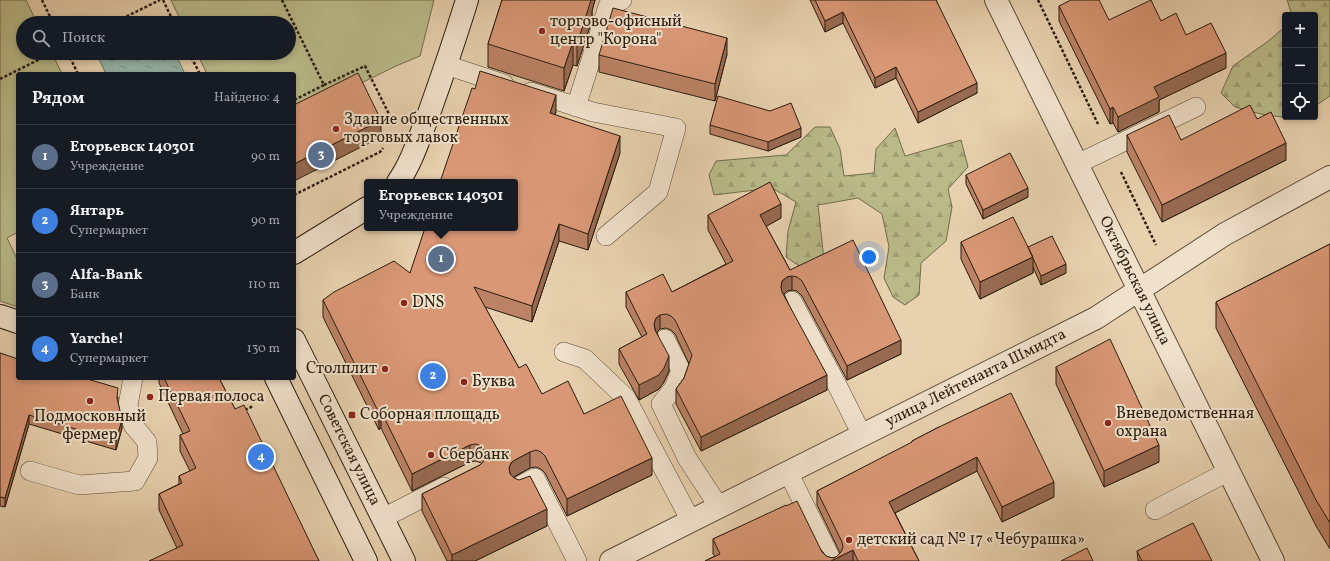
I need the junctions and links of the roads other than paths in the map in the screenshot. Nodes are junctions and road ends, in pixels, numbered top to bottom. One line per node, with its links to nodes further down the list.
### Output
1 (467, 0): 4 (street)
2 (622, 0): 5 (lane)
3 (996, 0): 7 (street, Октябрьская улица)
4 (446, 65): 5 (lane); 9 (street)
5 (576, 106): 11 (lane)
6 (1196, 107): 7 (lane)
7 (1077, 164): 13 (street, Октябрьская улица)
8 (1330, 178): 13 (street, улица Лейтенанта Шмидта)
9 (400, 179)
10 (364, 210): 12 (street)
11 (606, 236)
12 (296, 252)
13 (1139, 290): 22 (street, улица Лейтенанта Шмидта); 24 (street, Октябрьская улица)
14 (792, 301): 22 (lane)
15 (0, 316): 16 (street)
16 (16, 321)
17 (664, 339): 28 (lane)
18 (296, 344): 30 (street, Советская улица)
19 (564, 352): 31 (lane)
20 (133, 380): 23 (lane)
21 (277, 380): 32 (street, Советская улица)
22 (862, 435): 25 (street, улица Лейтенанта Шмидта)
23 (30, 471)
24 (1229, 471): 29 (lane); 37 (street, Октябрьская улица)
25 (788, 472): 28 (street, улица Лейтенанта Шмидта); 36 (lane)
26 (462, 478): 30 (lane)
27 (520, 486): 34 (lane)
28 (719, 507): 31 (street, улица Лейтенанта Шмидта)
29 (1155, 510)
30 (383, 518): 33 (street, Советская улица)
31 (691, 521): 35 (street, улица Лейтенанта Шмидта)
32 (366, 561)
33 (404, 561)
34 (577, 561)
35 (611, 561)
36 (832, 561)
37 (1273, 561)

